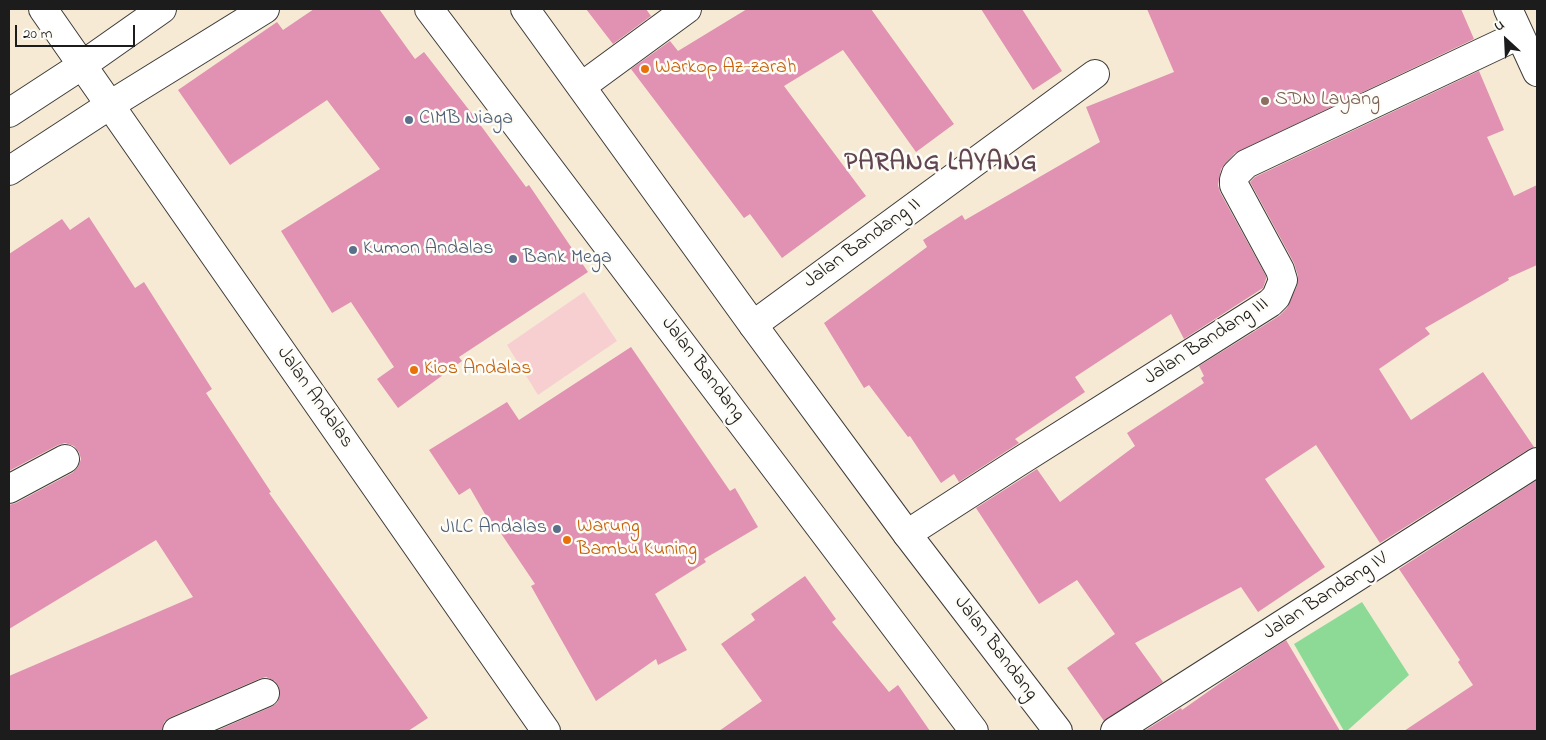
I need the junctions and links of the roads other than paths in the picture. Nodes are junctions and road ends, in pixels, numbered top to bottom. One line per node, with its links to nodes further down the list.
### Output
1 (42, 9): 9 (main road, Jalan Andalas)
2 (162, 9): 9 (main road)
3 (265, 9): 13 (main road)
4 (429, 9): 24 (main road, Jalan Bandang)
5 (525, 9): 12 (main road, Jalan Bandang)
6 (687, 9): 12 (main road)
7 (1508, 9): 8 (main road)
8 (1519, 35): 10 (main road); 20 (main road, Jalan Bandang III)
9 (81, 66): 13 (main road, Jalan Andalas); 14 (main road)
10 (1537, 72)
11 (1095, 74): 16 (main road, Jalan Bandang II)
12 (582, 86): 16 (main road, Jalan Bandang)
13 (110, 105): 15 (main road); 23 (main road, Jalan Andalas)
14 (9, 113)
15 (9, 171)
16 (753, 324): 20 (main road, Jalan Bandang)
17 (64, 460): 19 (main road)
18 (1537, 462): 26 (main road, Jalan Bandang IV)
19 (9, 489)
20 (907, 534): 25 (main road, Jalan Bandang)
21 (265, 693): 22 (main road)
22 (177, 731)
23 (546, 731)
24 (974, 731)
25 (1058, 731)
26 (1115, 731)

